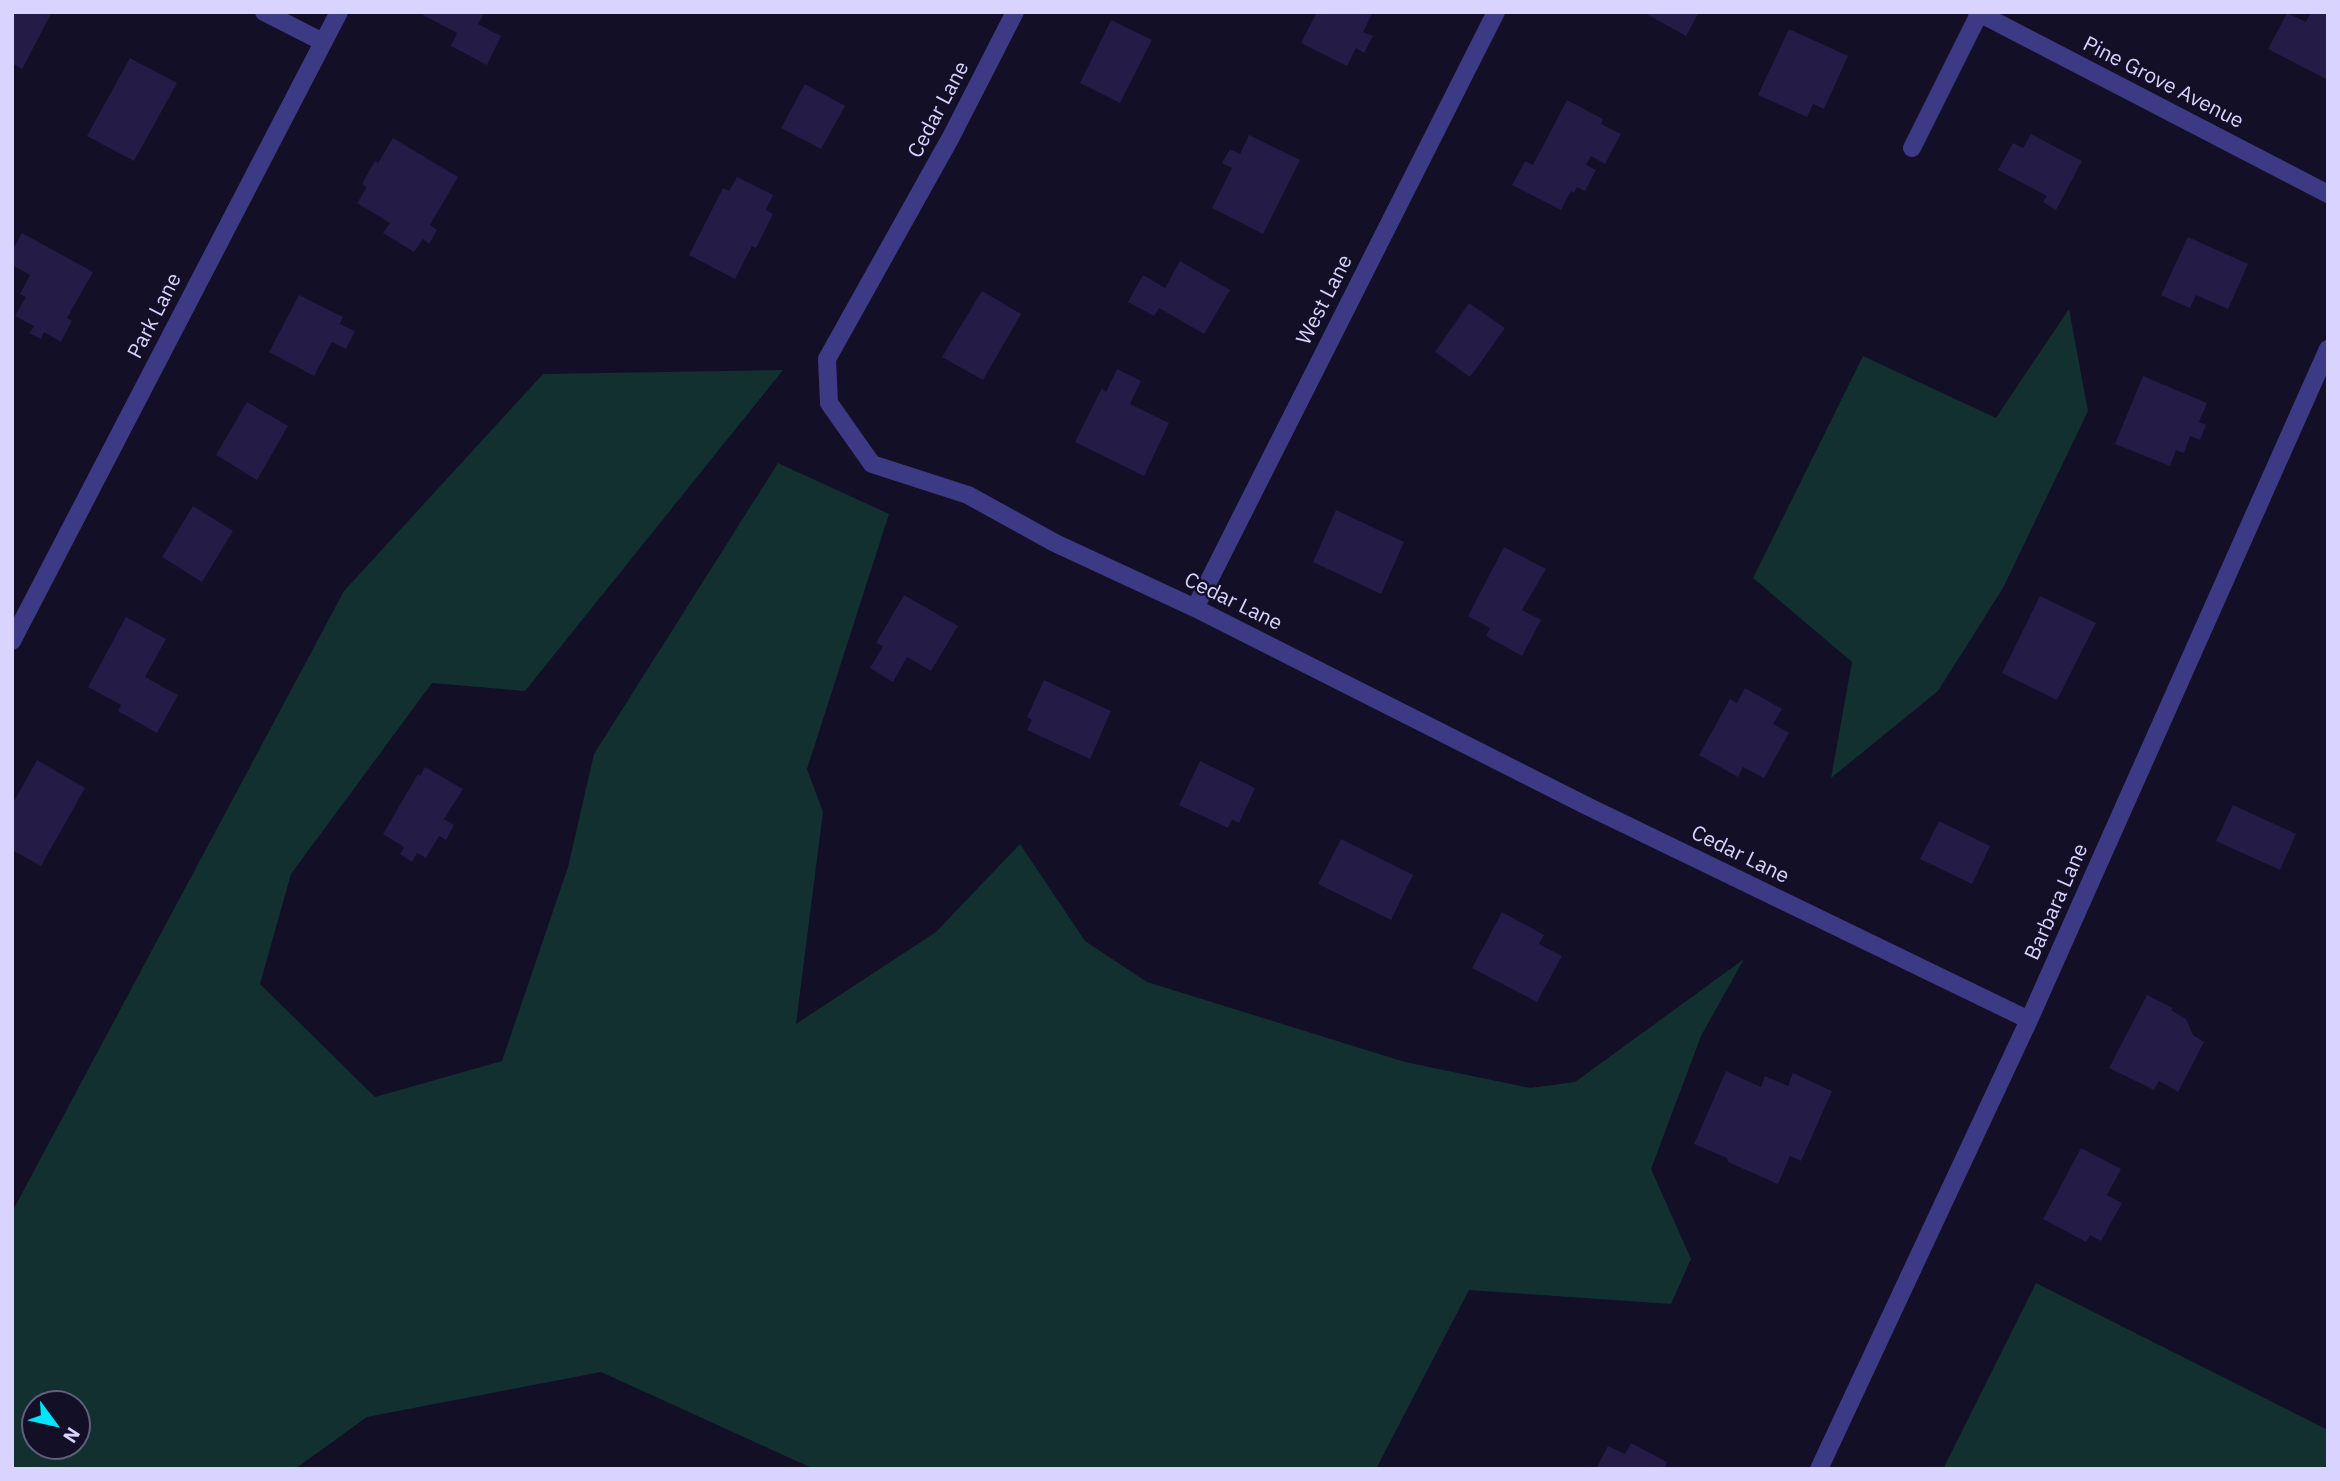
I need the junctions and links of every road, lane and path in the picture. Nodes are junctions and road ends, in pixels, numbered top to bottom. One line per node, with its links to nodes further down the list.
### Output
1 (264, 12): 6 (street)
2 (339, 12): 6 (street, Park Lane)
3 (1016, 12): 10 (street, Cedar Lane)
4 (1496, 12): 10 (street, West Lane)
5 (1979, 13): 7 (street); 8 (street, Pine Grove Avenue)
6 (323, 42): 11 (street, Park Lane)
7 (1912, 148)
8 (2328, 194)
9 (2328, 349): 12 (street, Barbara Lane)
10 (1195, 608): 12 (street, Cedar Lane)
11 (12, 641)
12 (2029, 1020): 13 (street, Barbara Lane)
13 (1819, 1469)

